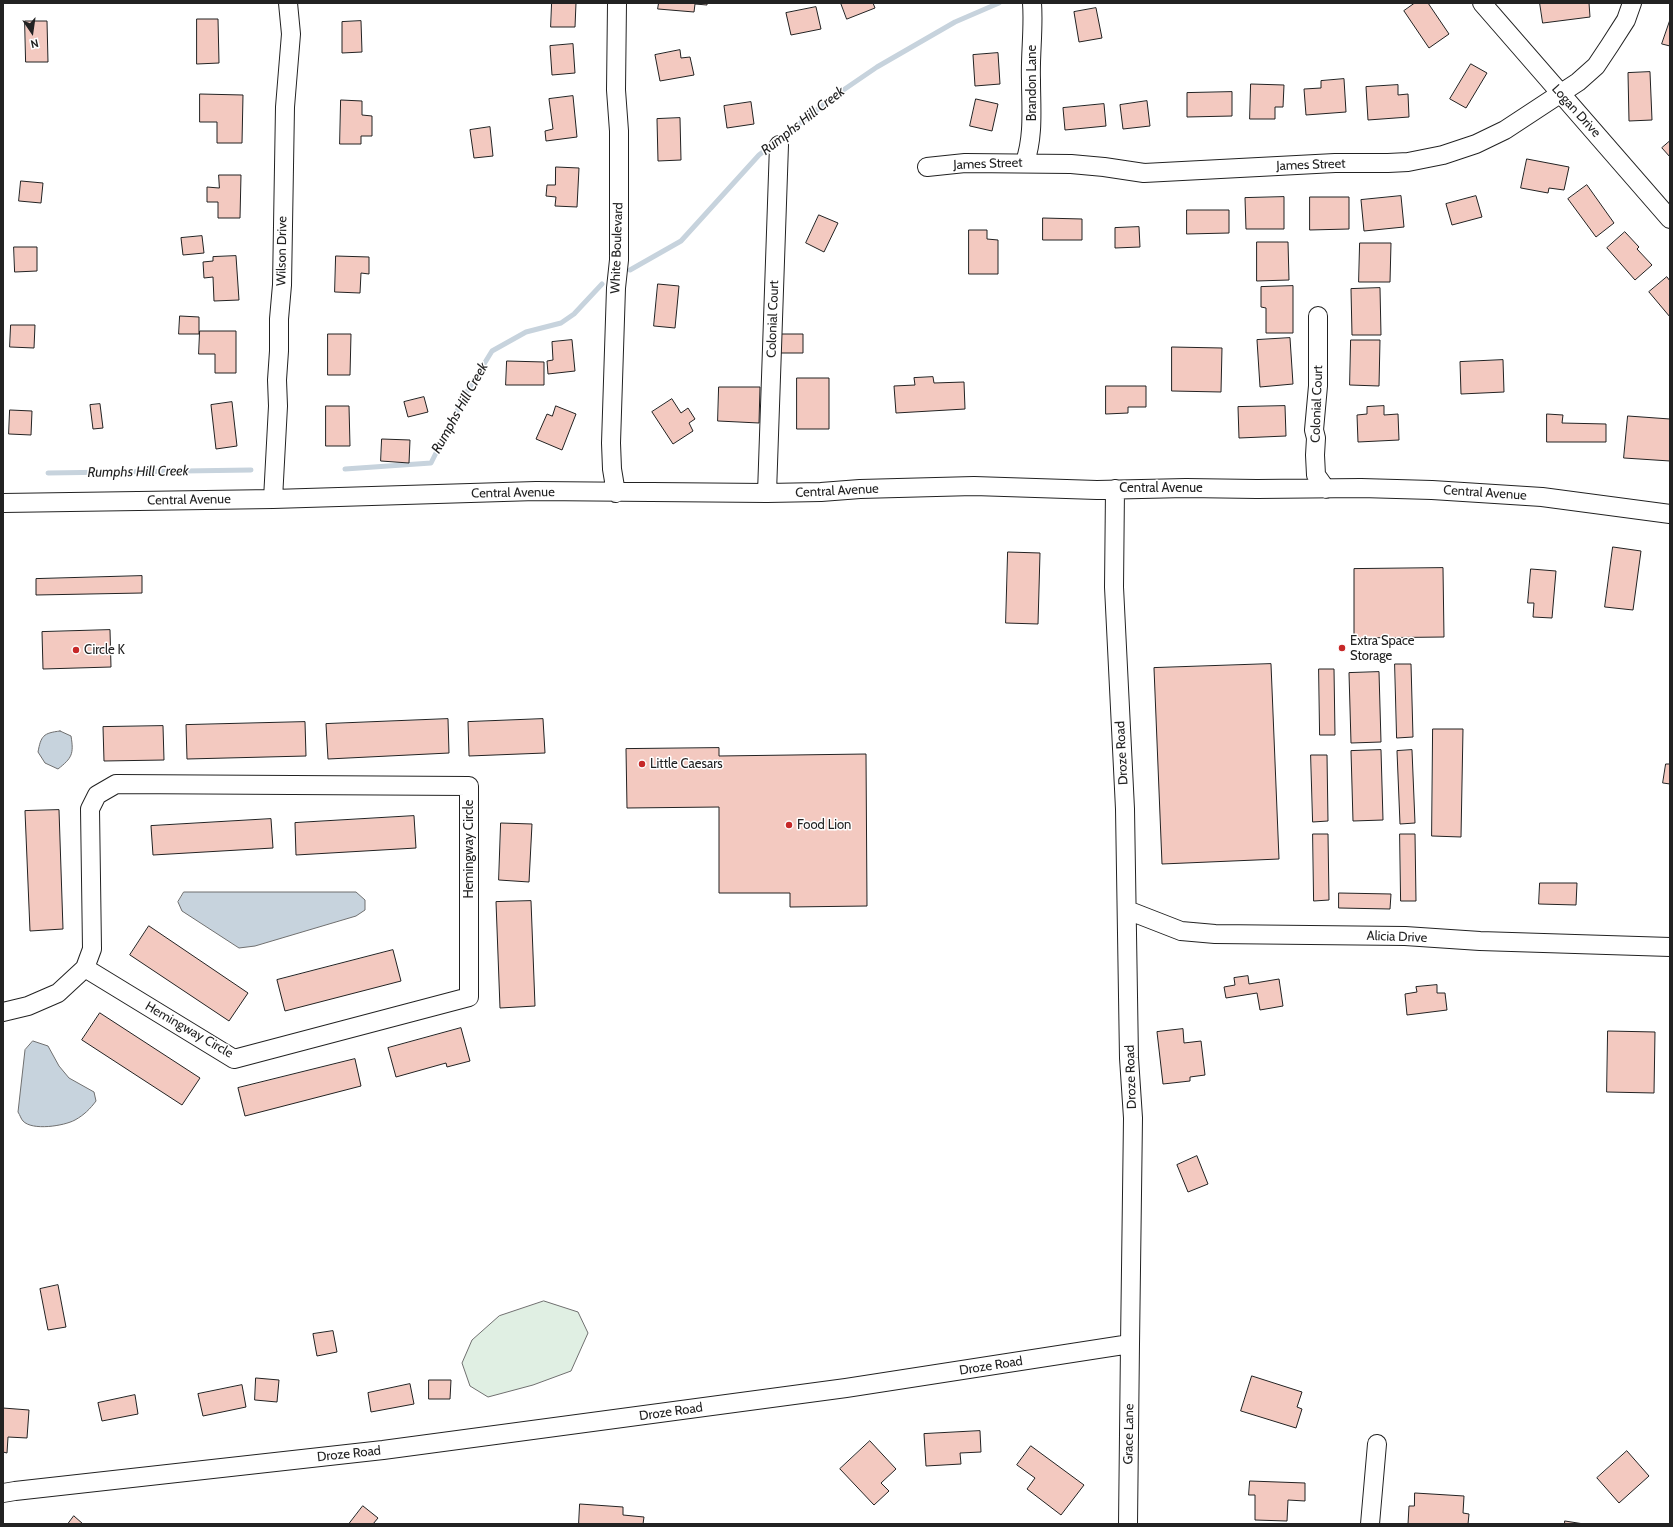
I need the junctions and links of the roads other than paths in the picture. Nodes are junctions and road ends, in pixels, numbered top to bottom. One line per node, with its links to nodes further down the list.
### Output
1 (288, 3): 16 (street, Wilson Drive)
2 (617, 3): 14 (street, White Boulevard)
3 (1032, 3): 8 (street, Brandon Lane)
4 (1482, 3): 6 (street, Logan Drive)
5 (1632, 3): 6 (street, James Street)
6 (1560, 94): 8 (street, James Street); 10 (street, Logan Drive)
7 (779, 145): 15 (street, Colonial Court)
8 (1025, 162): 9 (street, James Street)
9 (927, 167)
10 (1670, 219)
11 (1318, 316): 13 (street, Colonial Court)
12 (1115, 489): 13 (street, Central Avenue); 15 (street, Central Avenue); 19 (street, Droze Road)
13 (1326, 489): 18 (street, Central Avenue)
14 (616, 493): 15 (street, Central Avenue); 16 (street, Central Avenue)
15 (766, 493)
16 (273, 499): 17 (street, Central Avenue)
17 (3, 503)
18 (1670, 514)
19 (1127, 910): 20 (street, Alicia Drive); 23 (street, Droze Road)
20 (1670, 947)
21 (85, 968): 21 (street, Hemingway Circle); 22 (street, Hemingway Circle)
22 (3, 1012)
23 (1130, 1344): 25 (street, Droze Road); 26 (street, Grace Lane)
24 (1377, 1444): 27 (street)
25 (3, 1493)
26 (1128, 1524)
27 (1370, 1524)

